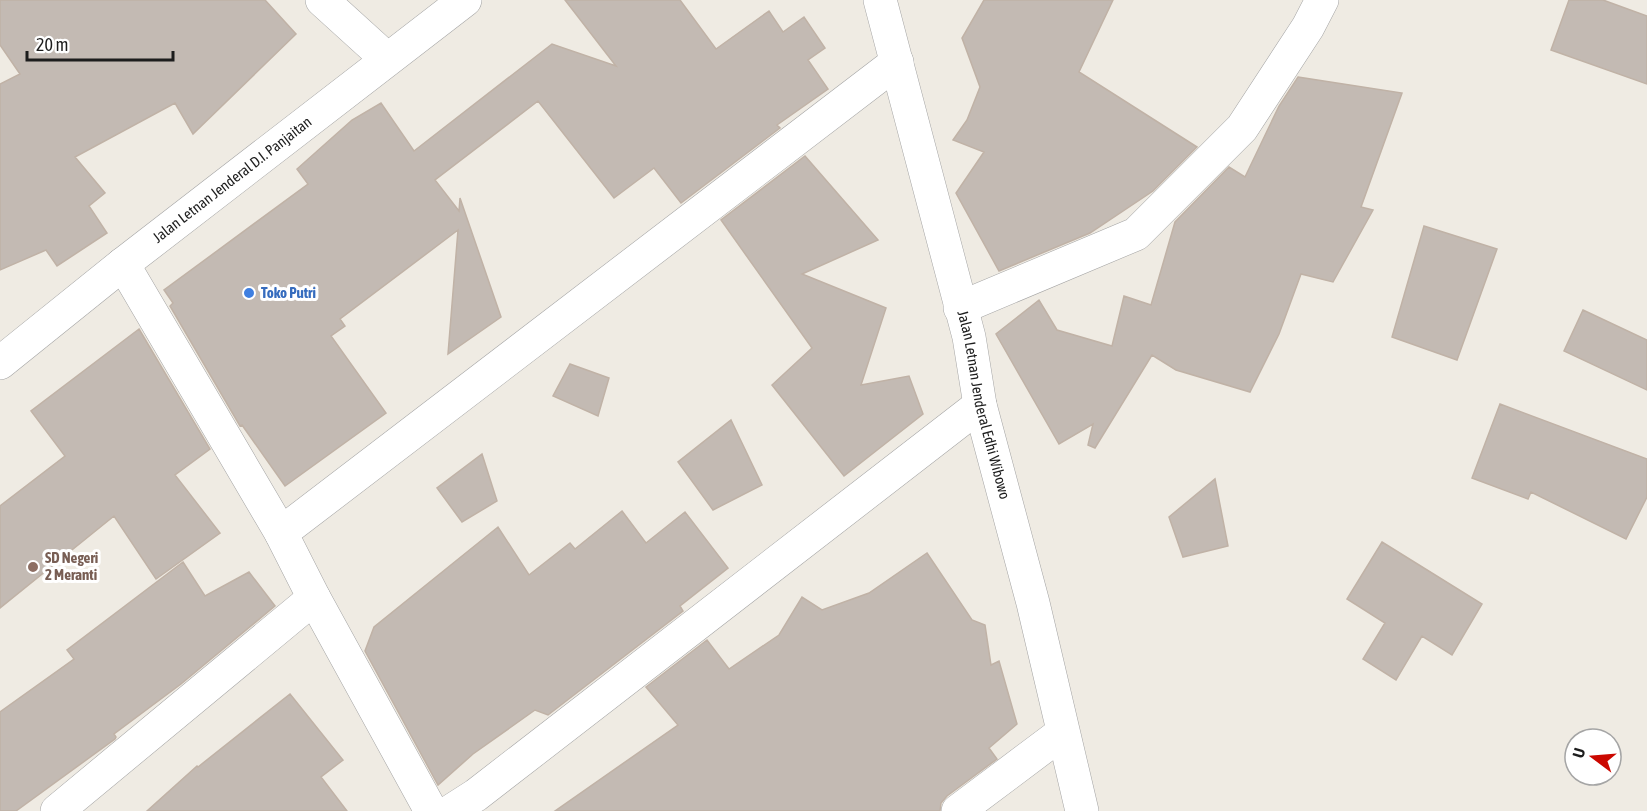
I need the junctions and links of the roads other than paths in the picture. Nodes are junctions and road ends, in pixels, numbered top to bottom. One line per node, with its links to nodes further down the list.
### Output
1 (322, 0): 5 (street)
2 (465, 0): 5 (street, Jalan Letnan Jenderal D.I. Panjaitan)
3 (880, 0): 6 (street, Jalan Letnan Jenderal Edhi Wibowo)
4 (1323, 0): 8 (street)
5 (387, 59): 7 (street, Jalan Letnan Jenderal D.I. Panjaitan)
6 (897, 63): 8 (street, Jalan Letnan Jenderal Edhi Wibowo); 11 (street)
7 (123, 264): 9 (street, Jalan Letnan Jenderal D.I. Panjaitan); 11 (street)
8 (960, 308): 10 (street, Jalan Letnan Jenderal Edhi Wibowo)
9 (0, 363)
10 (980, 405): 13 (street, Jalan Letnan Jenderal Edhi Wibowo); 16 (street)
11 (281, 533): 12 (street)
12 (314, 598): 14 (street); 15 (street)
13 (1062, 733): 17 (street); 18 (street, Jalan Letnan Jenderal Edhi Wibowo)
14 (57, 811)
15 (431, 811)
16 (451, 811)
17 (958, 811)
18 (1082, 811)

